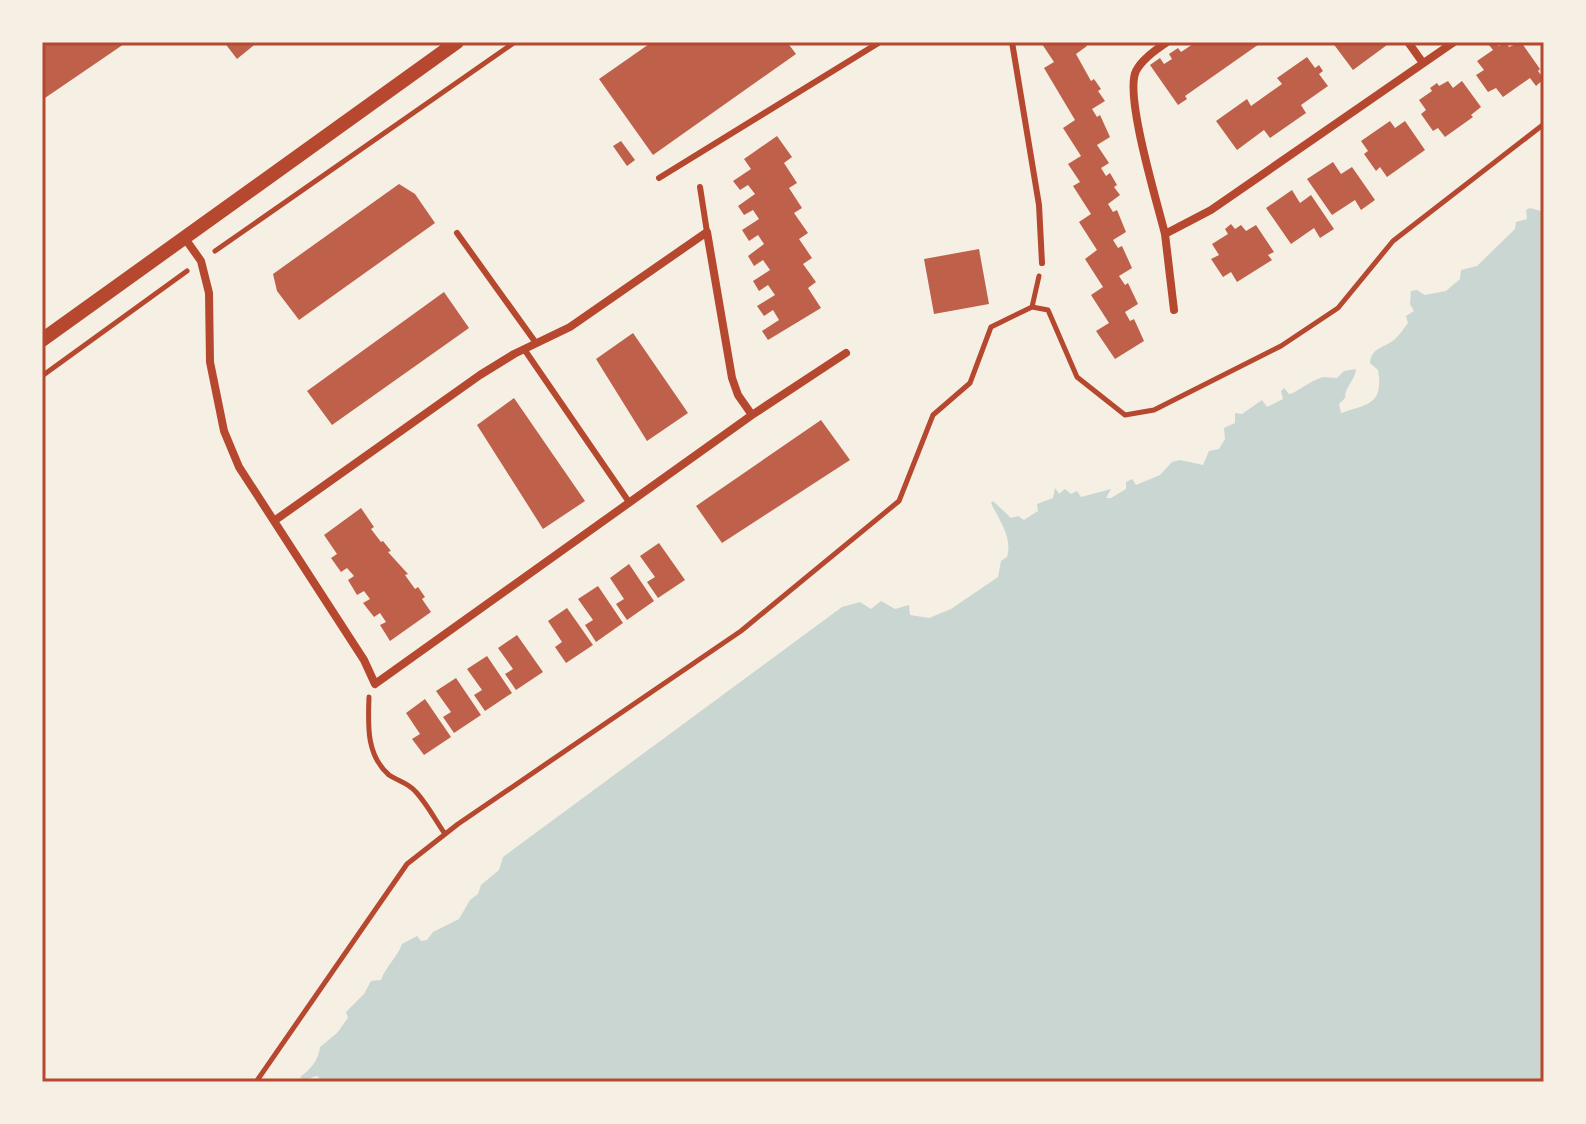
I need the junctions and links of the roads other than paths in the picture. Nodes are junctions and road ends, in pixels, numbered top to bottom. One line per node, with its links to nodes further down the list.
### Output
1 (457, 42): 13 (street)
2 (880, 42): 8 (lane)
3 (1012, 42): 14 (lane)
4 (1167, 42): 12 (street)
5 (1408, 42): 7 (street)
6 (1454, 42): 7 (street)
7 (1423, 63): 12 (street)
8 (659, 178)
9 (700, 187): 10 (lane)
10 (707, 232): 17 (street); 20 (street)
11 (457, 233): 17 (lane)
12 (1165, 234): 15 (street)
13 (184, 237): 16 (street); 22 (street)
14 (1042, 263)
15 (1174, 310)
16 (42, 340)
17 (536, 343): 18 (street)
18 (524, 349): 21 (lane); 22 (street)
19 (846, 353): 20 (street)
20 (752, 415): 21 (street)
21 (629, 502): 22 (street)
22 (274, 521)

